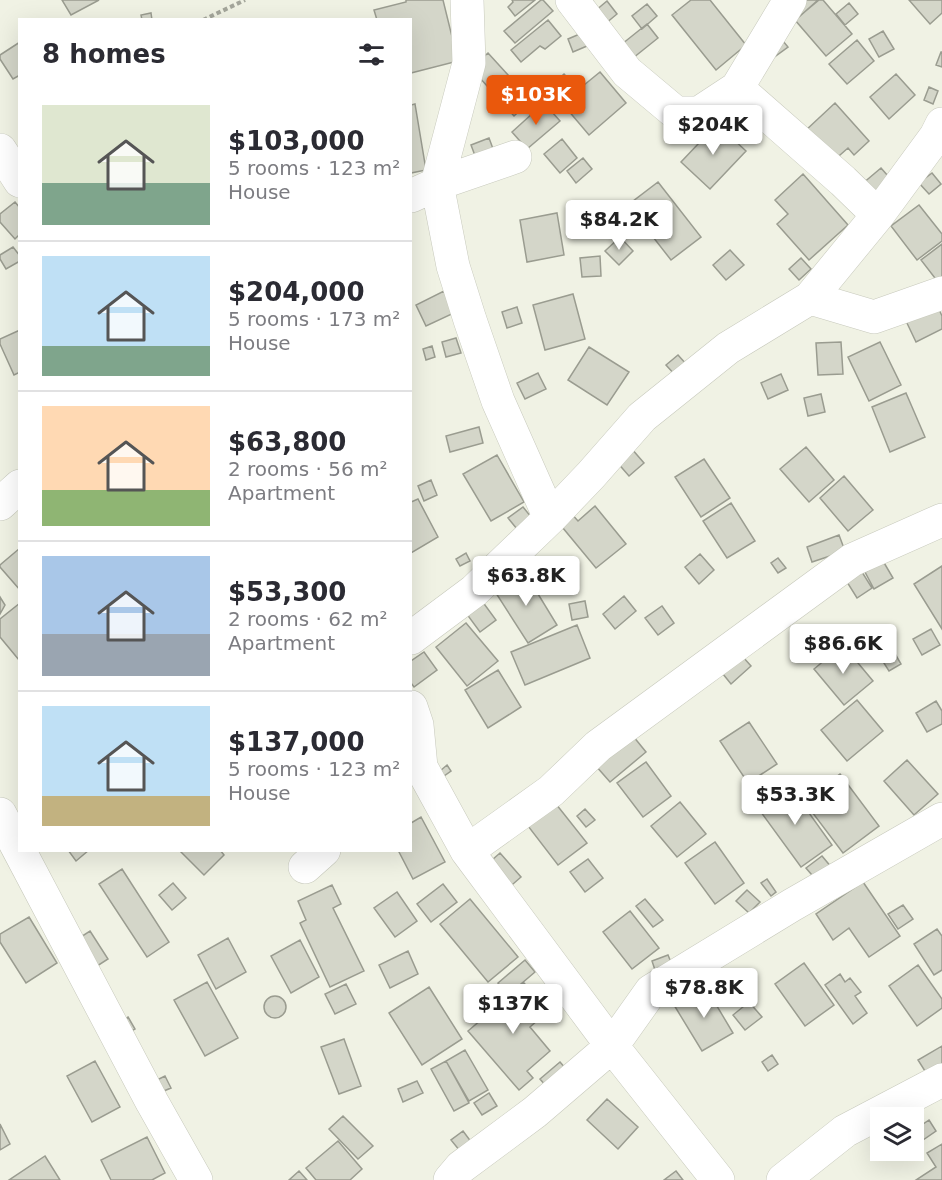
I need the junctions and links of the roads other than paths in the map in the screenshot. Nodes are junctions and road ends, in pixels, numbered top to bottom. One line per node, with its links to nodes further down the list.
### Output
1 (467, 0): 9 (street)
2 (572, 0): 4 (street)
3 (790, 0): 4 (street)
4 (737, 88): 10 (street)
5 (942, 124): 10 (street)
6 (0, 150): 8 (street)
7 (515, 158): 9 (street)
8 (18, 179)
9 (424, 190): 15 (street)
10 (878, 215): 12 (street)
11 (942, 293): 12 (street)
12 (810, 298): 15 (street)
13 (18, 488): 14 (street)
14 (0, 504)
15 (550, 518): 17 (street)
16 (942, 520): 24 (street)
17 (412, 637)
18 (412, 710): 19 (street)
19 (416, 771): 24 (street)
20 (18, 798): 21 (street)
21 (0, 812): 23 (street)
22 (942, 819): 26 (street)
23 (18, 846)
24 (467, 851): 26 (street)
25 (21, 852): 28 (street)
26 (612, 1046): 29 (street); 30 (street)
27 (942, 1080): 31 (street)
28 (196, 1180)
29 (450, 1180)
30 (718, 1180)
31 (783, 1180)

